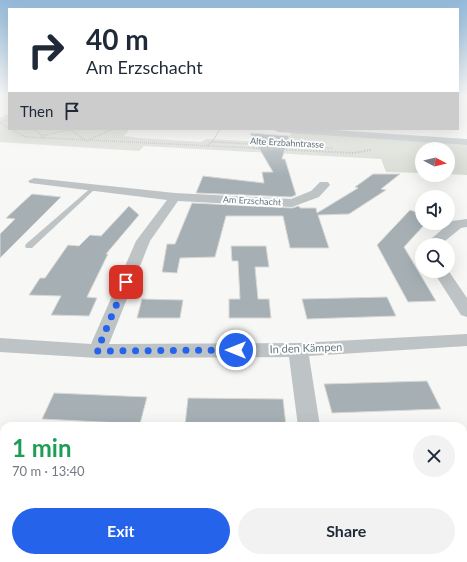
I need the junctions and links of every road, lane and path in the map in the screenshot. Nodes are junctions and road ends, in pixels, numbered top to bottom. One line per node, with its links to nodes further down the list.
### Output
1 (12, 130): 10 (path, Alte Erzbahntrasse)
2 (35, 130): 9 (path)
3 (67, 130): 9 (path)
4 (72, 130): 11 (path)
5 (110, 130): 11 (path)
6 (219, 130): 12 (path)
7 (292, 130): 8 (street)
8 (350, 134): 12 (path); 13 (street)
9 (42, 136): 10 (path)
10 (44, 138): 11 (path, Alte Erzbahntrasse)
11 (86, 141): 14 (path, Alte Erzbahntrasse)
12 (212, 142): 14 (path)
13 (467, 142)
14 (205, 146): 15 (path, Alte Erzbahntrasse)
15 (376, 150)
16 (34, 181): 18 (street, Am Erzschacht)
17 (324, 185): 19 (street, Am Erzschacht)
18 (93, 188): 19 (street, Am Erzschacht); 22 (lane)
19 (175, 197): 28 (street)
20 (467, 223): 21 (street)
21 (440, 238)
22 (29, 246)
23 (446, 278): 24 (street)
24 (467, 311)
25 (467, 340): 27 (street, In den Kämpen)
26 (0, 345): 28 (street, In den Kämpen)
27 (298, 350): 28 (street, In den Kämpen); 29 (street)
28 (97, 351)
29 (309, 422)

